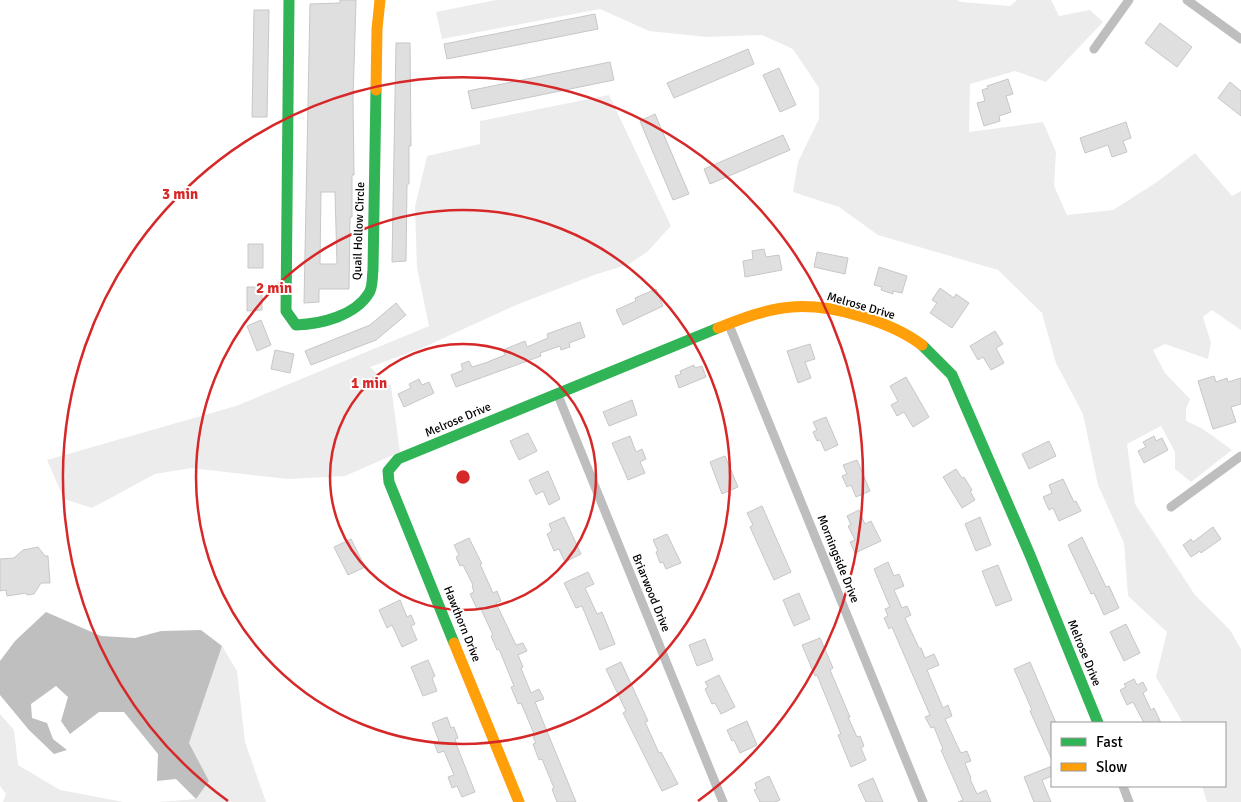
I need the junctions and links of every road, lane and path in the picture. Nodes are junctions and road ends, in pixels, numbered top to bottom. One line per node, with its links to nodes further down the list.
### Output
1 (289, 0): 2 (street, Quail Hollow Circle)
2 (380, 0)
3 (1130, 0): 6 (street)
4 (1187, 0): 5 (street)
5 (1241, 39)
6 (1094, 49)
7 (729, 325): 8 (street, Melrose Drive); 12 (street, Melrose Drive); 16 (street, Morningside Drive)
8 (556, 393): 10 (street, Melrose Drive); 15 (street, Briarwood Drive)
9 (1241, 456): 11 (street)
10 (398, 459): 14 (street, Hawthorn Drive)
11 (1171, 507)
12 (1098, 722)
13 (1123, 787): 17 (street)
14 (519, 802)
15 (723, 802)
16 (923, 802)
17 (1129, 802)

